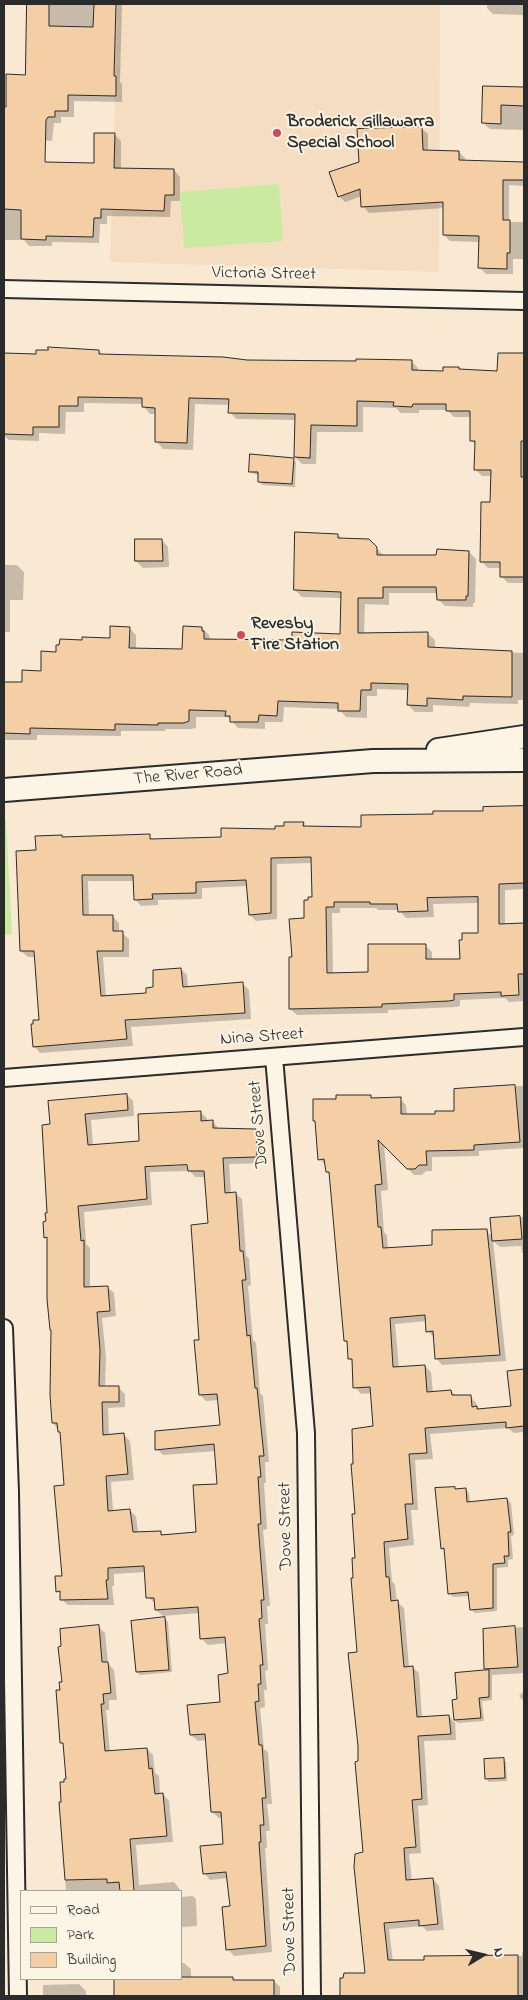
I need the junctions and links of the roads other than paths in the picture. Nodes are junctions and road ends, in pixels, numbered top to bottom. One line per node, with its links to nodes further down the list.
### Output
1 (4, 289): 2 (street, Victoria Street)
2 (524, 301)
3 (524, 737): 5 (main road, The River Road)
4 (524, 760): 5 (main road, The River Road)
5 (373, 761): 6 (main road, The River Road)
6 (4, 790)
7 (524, 1037): 8 (street, Nina Street)
8 (274, 1057): 9 (street, Nina Street); 12 (street, Dove Street)
9 (4, 1078)
10 (4, 1328): 11 (street)
11 (18, 1996)
12 (312, 1996)

